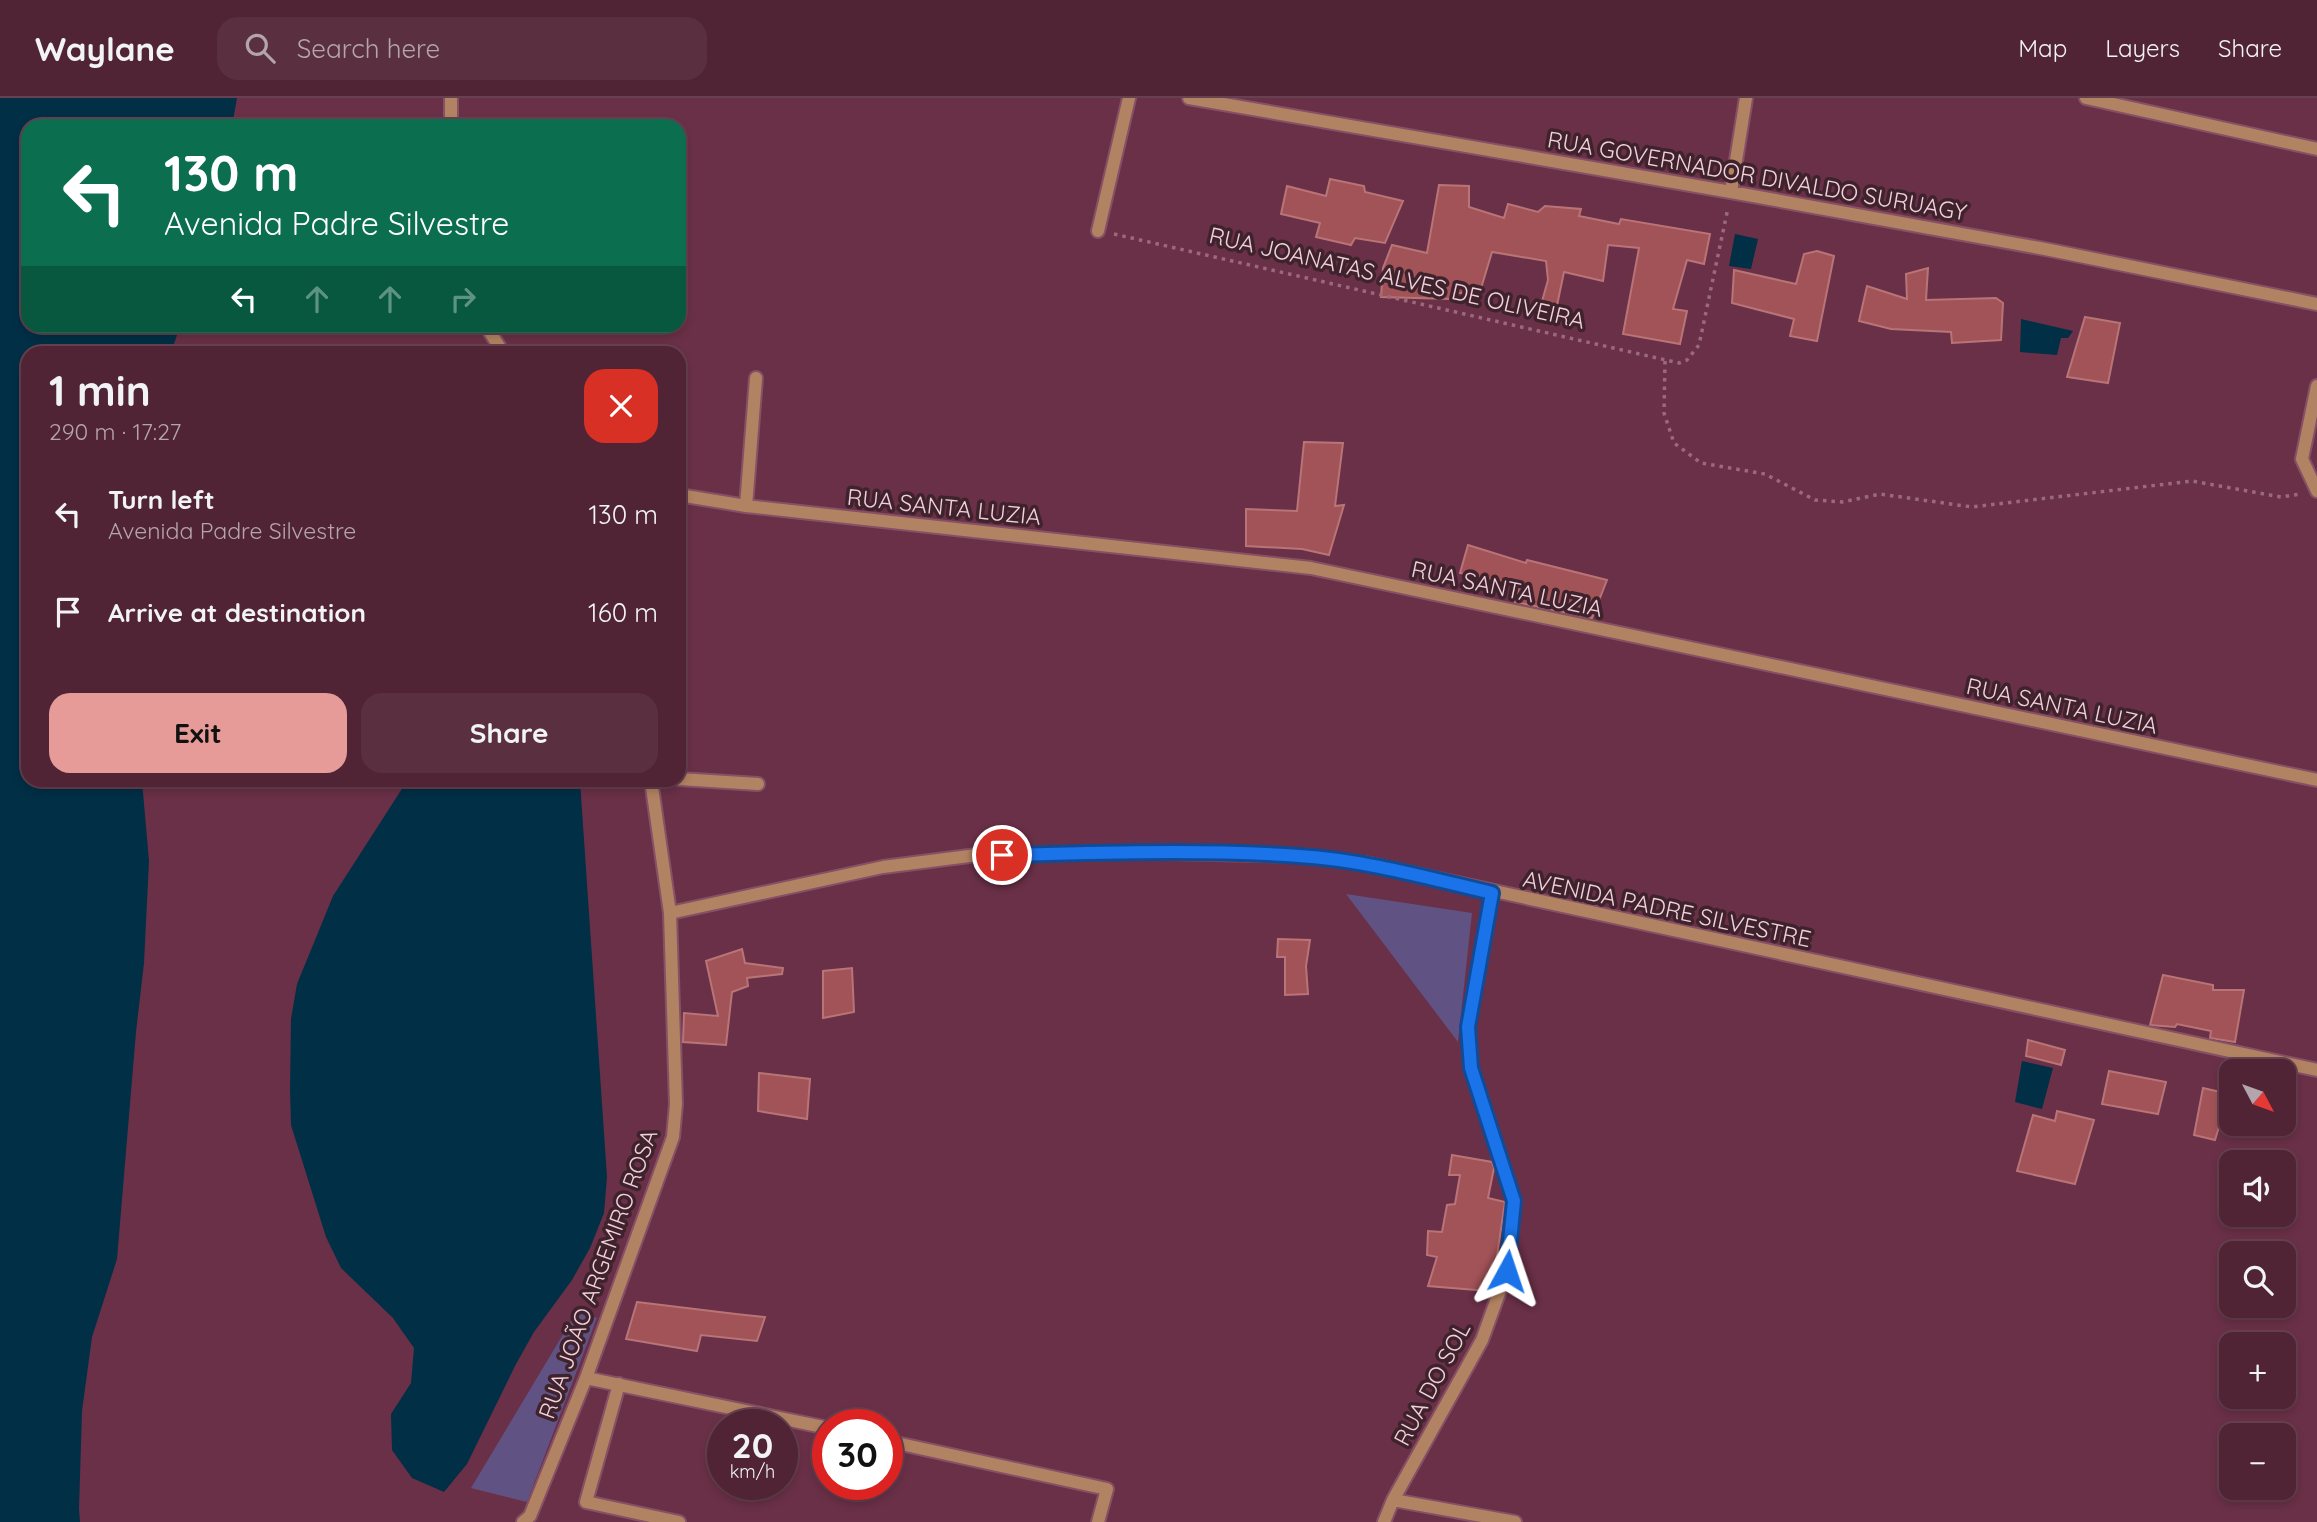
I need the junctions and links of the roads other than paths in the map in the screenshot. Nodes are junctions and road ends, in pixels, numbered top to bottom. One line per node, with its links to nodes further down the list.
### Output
1 (451, 98): 6 (street)
2 (1129, 98): 9 (street)
3 (1189, 98): 8 (street, RUA GOVERNADOR DIVALDO SURUAGY)
4 (1746, 98): 8 (street)
5 (2086, 98): 7 (street)
6 (451, 119)
7 (2317, 149)
8 (1731, 192): 10 (street, RUA GOVERNADOR DIVALDO SURUAGY)
9 (1098, 231)
10 (2317, 304)
11 (756, 378): 15 (street)
12 (2317, 386): 13 (street)
13 (2317, 490)
14 (686, 496): 15 (street, RUA SANTA LUZIA)
15 (746, 506): 17 (street, RUA SANTA LUZIA)
16 (686, 779): 18 (street)
17 (2317, 780)
18 (758, 784)
19 (652, 787): 21 (street, RUA JOÃO ARGEMIRO ROSA)
20 (1492, 893): 21 (street, AVENIDA PADRE SILVESTRE); 22 (street, AVENIDA PADRE SILVESTRE); 27 (street, RUA DO SOL)
21 (670, 914): 23 (street, RUA JOÃO ARGEMIRO ROSA)
22 (2317, 1070)
23 (586, 1378): 24 (street); 28 (street, RUA JOÃO ARGEMIRO ROSA)
24 (619, 1384): 25 (street); 29 (street)
25 (812, 1425)
26 (903, 1444): 30 (street)
27 (1394, 1500): 31 (street, RUA DO SOL); 32 (street)
28 (523, 1522)
29 (679, 1522)
30 (1098, 1522)
31 (1384, 1522)
32 (1515, 1522)

